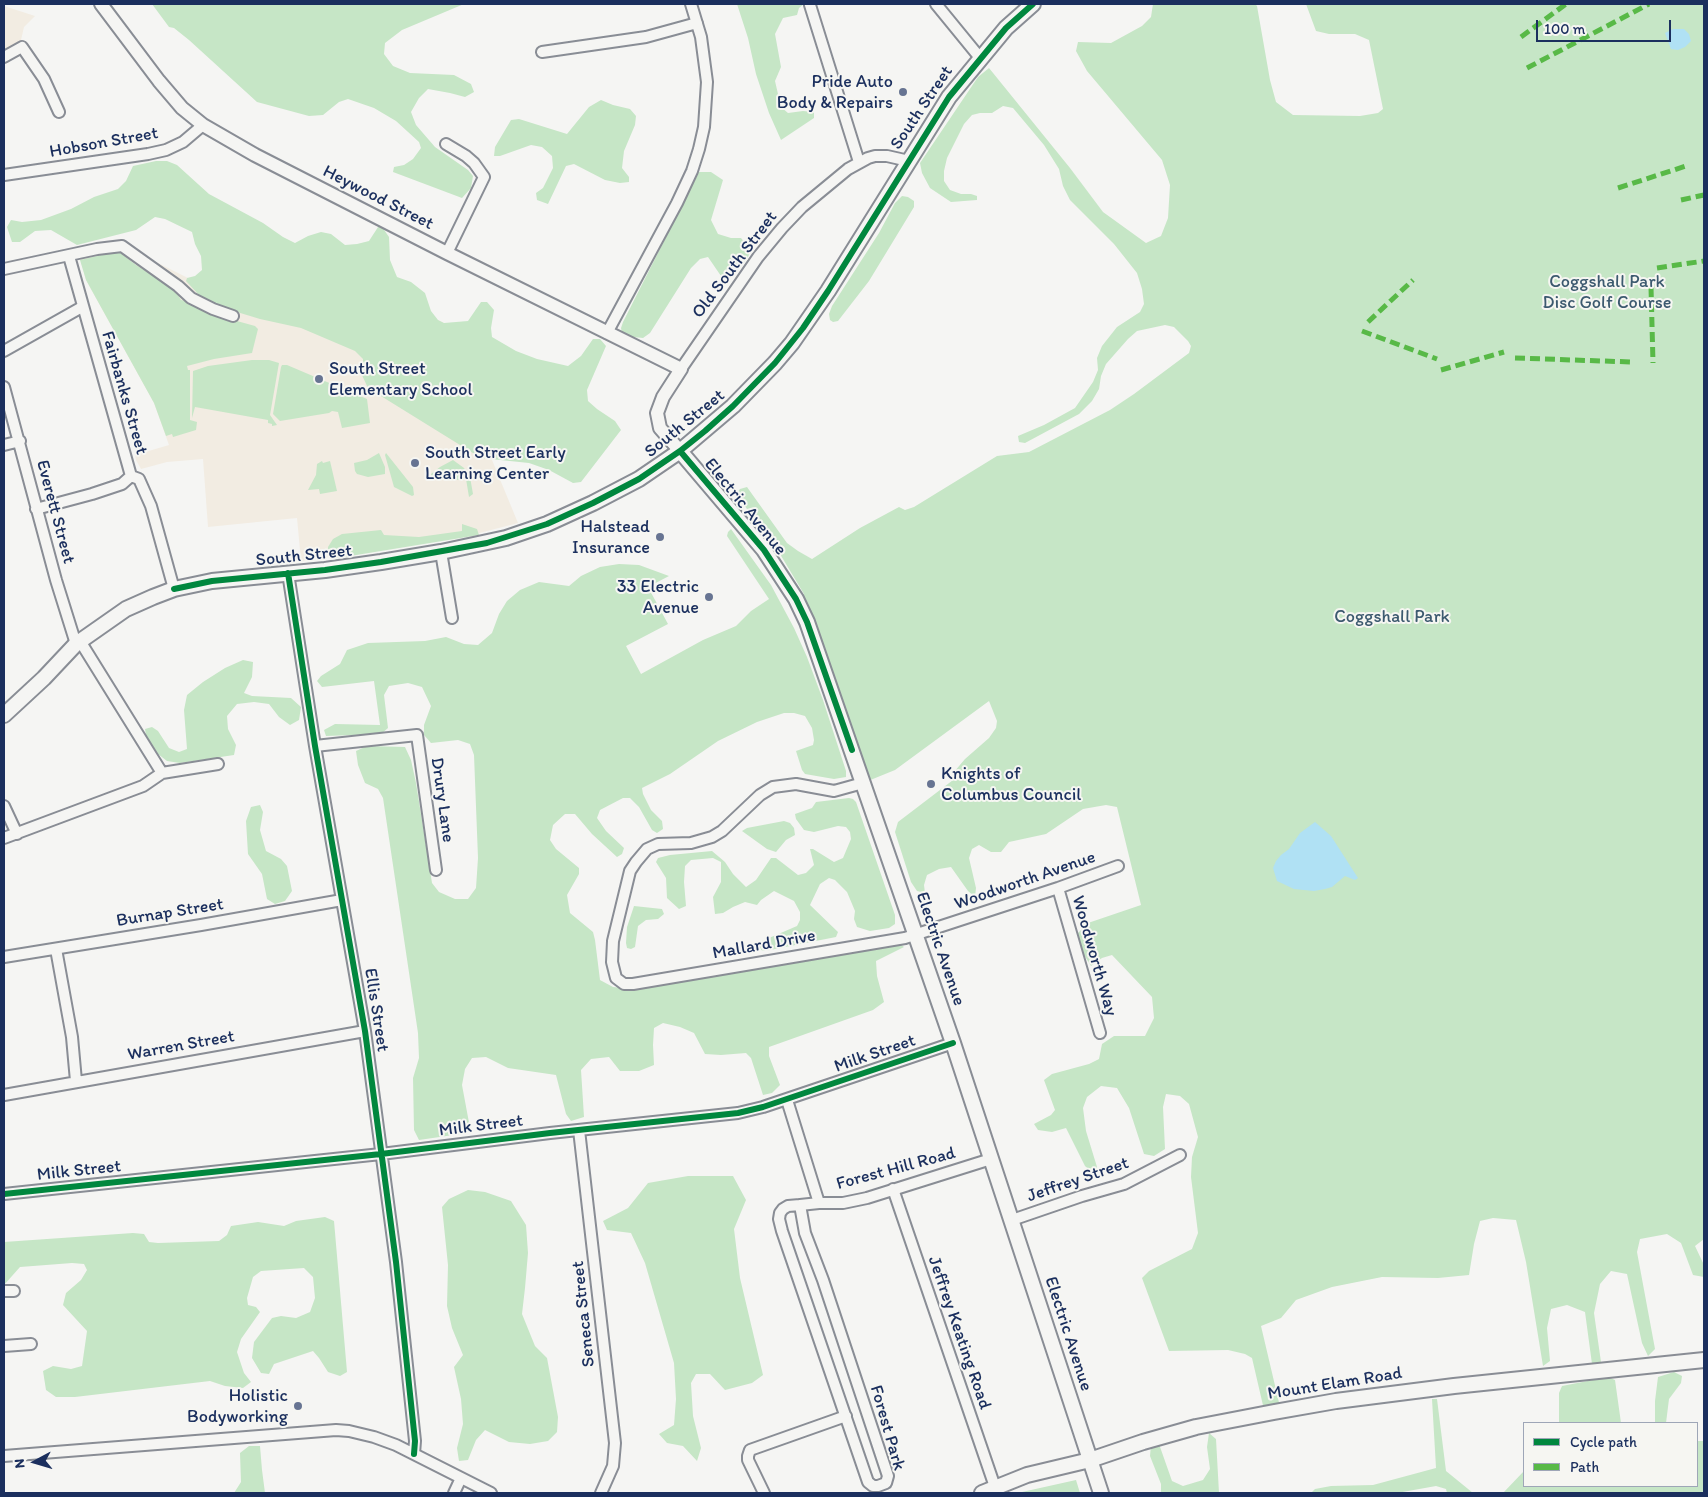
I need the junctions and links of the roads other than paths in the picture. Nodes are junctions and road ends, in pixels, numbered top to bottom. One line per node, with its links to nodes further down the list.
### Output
1 (100, 4): 11 (street, Heywood Street)
2 (691, 4): 6 (street)
3 (936, 4): 9 (street)
4 (1033, 4): 9 (main road, South Street)
5 (810, 5): 14 (street)
6 (697, 23): 7 (street); 21 (street)
7 (542, 52)
8 (4, 57): 10 (street)
9 (981, 59): 13 (main road, South Street)
10 (59, 112)
11 (203, 125): 15 (street, Hobson Street); 16 (street, Heywood Street)
12 (446, 144): 16 (street)
13 (909, 161): 14 (street, Old South Street); 27 (main road, South Street)
14 (859, 162): 23 (street, Old South Street)
15 (4, 175)
16 (447, 253): 21 (street, Heywood Street)
17 (69, 256): 18 (street); 19 (street, Fairbanks Street); 20 (street)
18 (4, 269)
19 (82, 307): 22 (street); 28 (street, Fairbanks Street)
20 (233, 316)
21 (607, 333): 23 (street, Heywood Street)
22 (4, 351)
23 (681, 369): 27 (street, Old South Street)
24 (4, 387): 25 (street, Everett Street)
25 (20, 441): 26 (street); 29 (street, Everett Street)
26 (4, 445)
27 (680, 451): 30 (main road, South Street); 39 (main road, Electric Avenue)
28 (131, 476): 29 (street); 32 (street, Fairbanks Street)
29 (36, 509): 34 (street, Everett Street)
30 (441, 552): 31 (main road, South Street); 33 (street)
31 (288, 573): 32 (main road, South Street); 36 (street, Ellis Street)
32 (174, 589): 34 (main road, South Street)
33 (452, 618)
34 (78, 643): 35 (main road, South Street); 38 (street, Everett Street)
35 (4, 715)
36 (315, 746): 44 (street, Drury Lane); 46 (street, Ellis Street)
37 (218, 764): 38 (street)
38 (162, 772): 41 (street)
39 (863, 783): 47 (main road, Electric Avenue); 47 (street, Mallard Drive)
40 (4, 806): 41 (street)
41 (17, 834): 42 (street)
42 (4, 838)
43 (1118, 866): 45 (street, Woodworth Avenue)
44 (436, 870)
45 (1058, 888): 47 (street, Woodworth Avenue); 51 (street, Woodworth Way)
46 (342, 900): 48 (street, Burnap Street); 50 (street, Ellis Street)
47 (914, 935): 52 (main road, Electric Avenue)
48 (56, 949): 49 (street, Burnap Street); 53 (street)
49 (4, 957)
50 (365, 1031): 53 (street, Warren Street); 57 (street, Ellis Street)
51 (1100, 1033)
52 (953, 1044): 55 (street, Milk Street); 59 (main road, Electric Avenue)
53 (76, 1081): 54 (street, Warren Street)
54 (4, 1095)
55 (787, 1100): 56 (street, Milk Street); 62 (street)
56 (580, 1130): 57 (street, Milk Street); 77 (street, Seneca Street)
57 (382, 1154): 61 (street, Milk Street); 70 (street, Ellis Street)
58 (1180, 1155): 65 (street, Jeffrey Street)
59 (990, 1159): 60 (street, Forest Hill Road); 65 (main road, Electric Avenue)
60 (893, 1189): 62 (street, Forest Hill Road); 74 (street, Jeffrey Keating Road)
61 (4, 1194)
62 (819, 1203): 63 (street, Forest Hill Road)
63 (800, 1205): 64 (street, Forest Hill Road); 69 (street, Forest Park)
64 (781, 1211): 69 (street, Forest Park)
65 (1012, 1220): 72 (main road, Electric Avenue)
66 (31, 1344): 67 (street)
67 (4, 1346)
68 (1704, 1360): 72 (main road, Mount Elam Road)
69 (846, 1416): 78 (street)
70 (414, 1454): 71 (street); 73 (street)
71 (4, 1456)
72 (1090, 1460): 74 (main road, Mount Elam Road); 79 (main road, Electric Avenue)
73 (461, 1478): 75 (street); 76 (street)
74 (988, 1490)
75 (454, 1493)
76 (491, 1493)
77 (601, 1493)
78 (764, 1493)
79 (1101, 1493)

